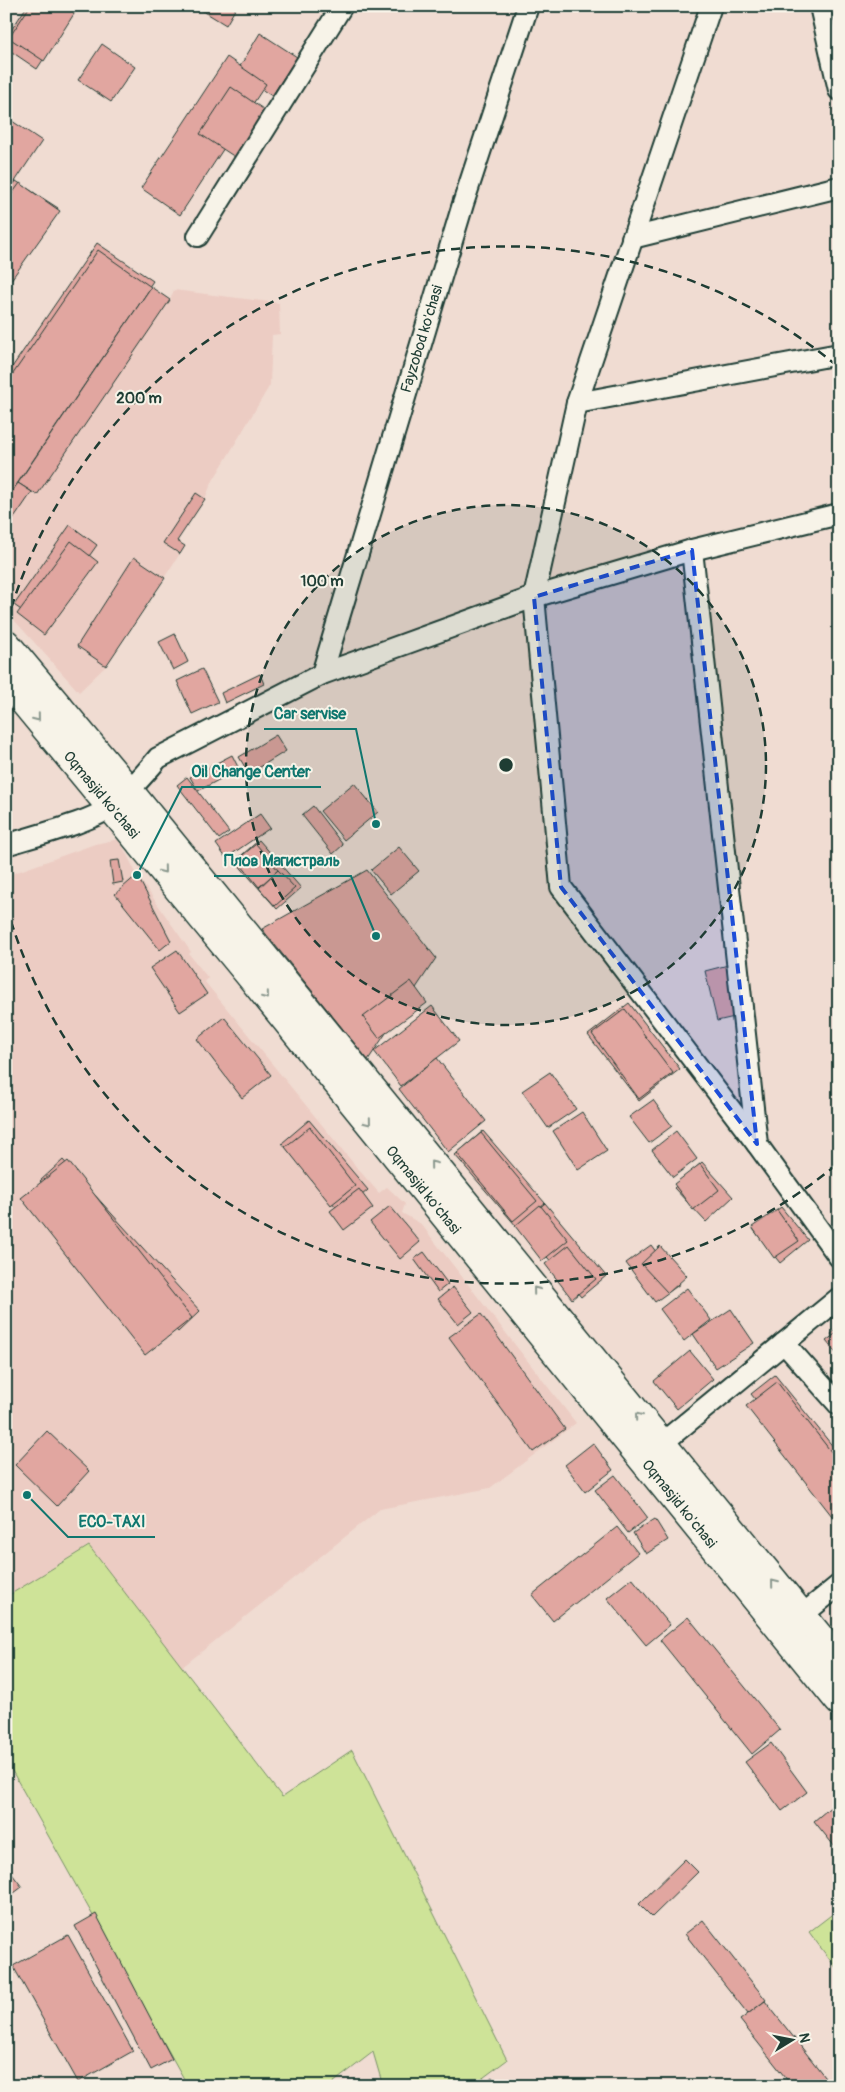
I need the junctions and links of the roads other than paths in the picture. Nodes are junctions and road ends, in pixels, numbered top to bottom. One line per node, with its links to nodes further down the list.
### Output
1 (528, 6): 15 (street, Fayzobod ko'chasi)
2 (711, 6): 8 (street)
3 (820, 6): 5 (street)
4 (332, 10): 7 (street)
5 (839, 90)
6 (839, 187): 8 (street)
7 (198, 236)
8 (632, 238): 10 (street)
9 (839, 354): 10 (street)
10 (577, 402): 13 (street)
11 (839, 514): 12 (street)
12 (692, 550): 13 (street); 19 (street)
13 (534, 596): 15 (street); 19 (street)
14 (6, 644): 17 (main road, Oqmasjid ko'chasi)
15 (322, 674): 17 (street)
16 (6, 680): 17 (main road, Oqmasjid ko'chasi, one-way to 17)
17 (120, 798): 18 (street); 24 (main road, Oqmasjid ko'chasi, one-way to 17); 28 (main road, Oqmasjid ko'chasi, one-way to 28)
18 (6, 845)
19 (757, 1144): 20 (street)
20 (839, 1257)
21 (839, 1298): 22 (street)
22 (784, 1343): 23 (street); 24 (street)
23 (839, 1406)
24 (661, 1444): 26 (main road, Oqmasjid ko'chasi, one-way to 24)
25 (839, 1585): 26 (street)
26 (801, 1616): 27 (main road, Oqmasjid ko'chasi)
27 (839, 1661)
28 (839, 1701)

